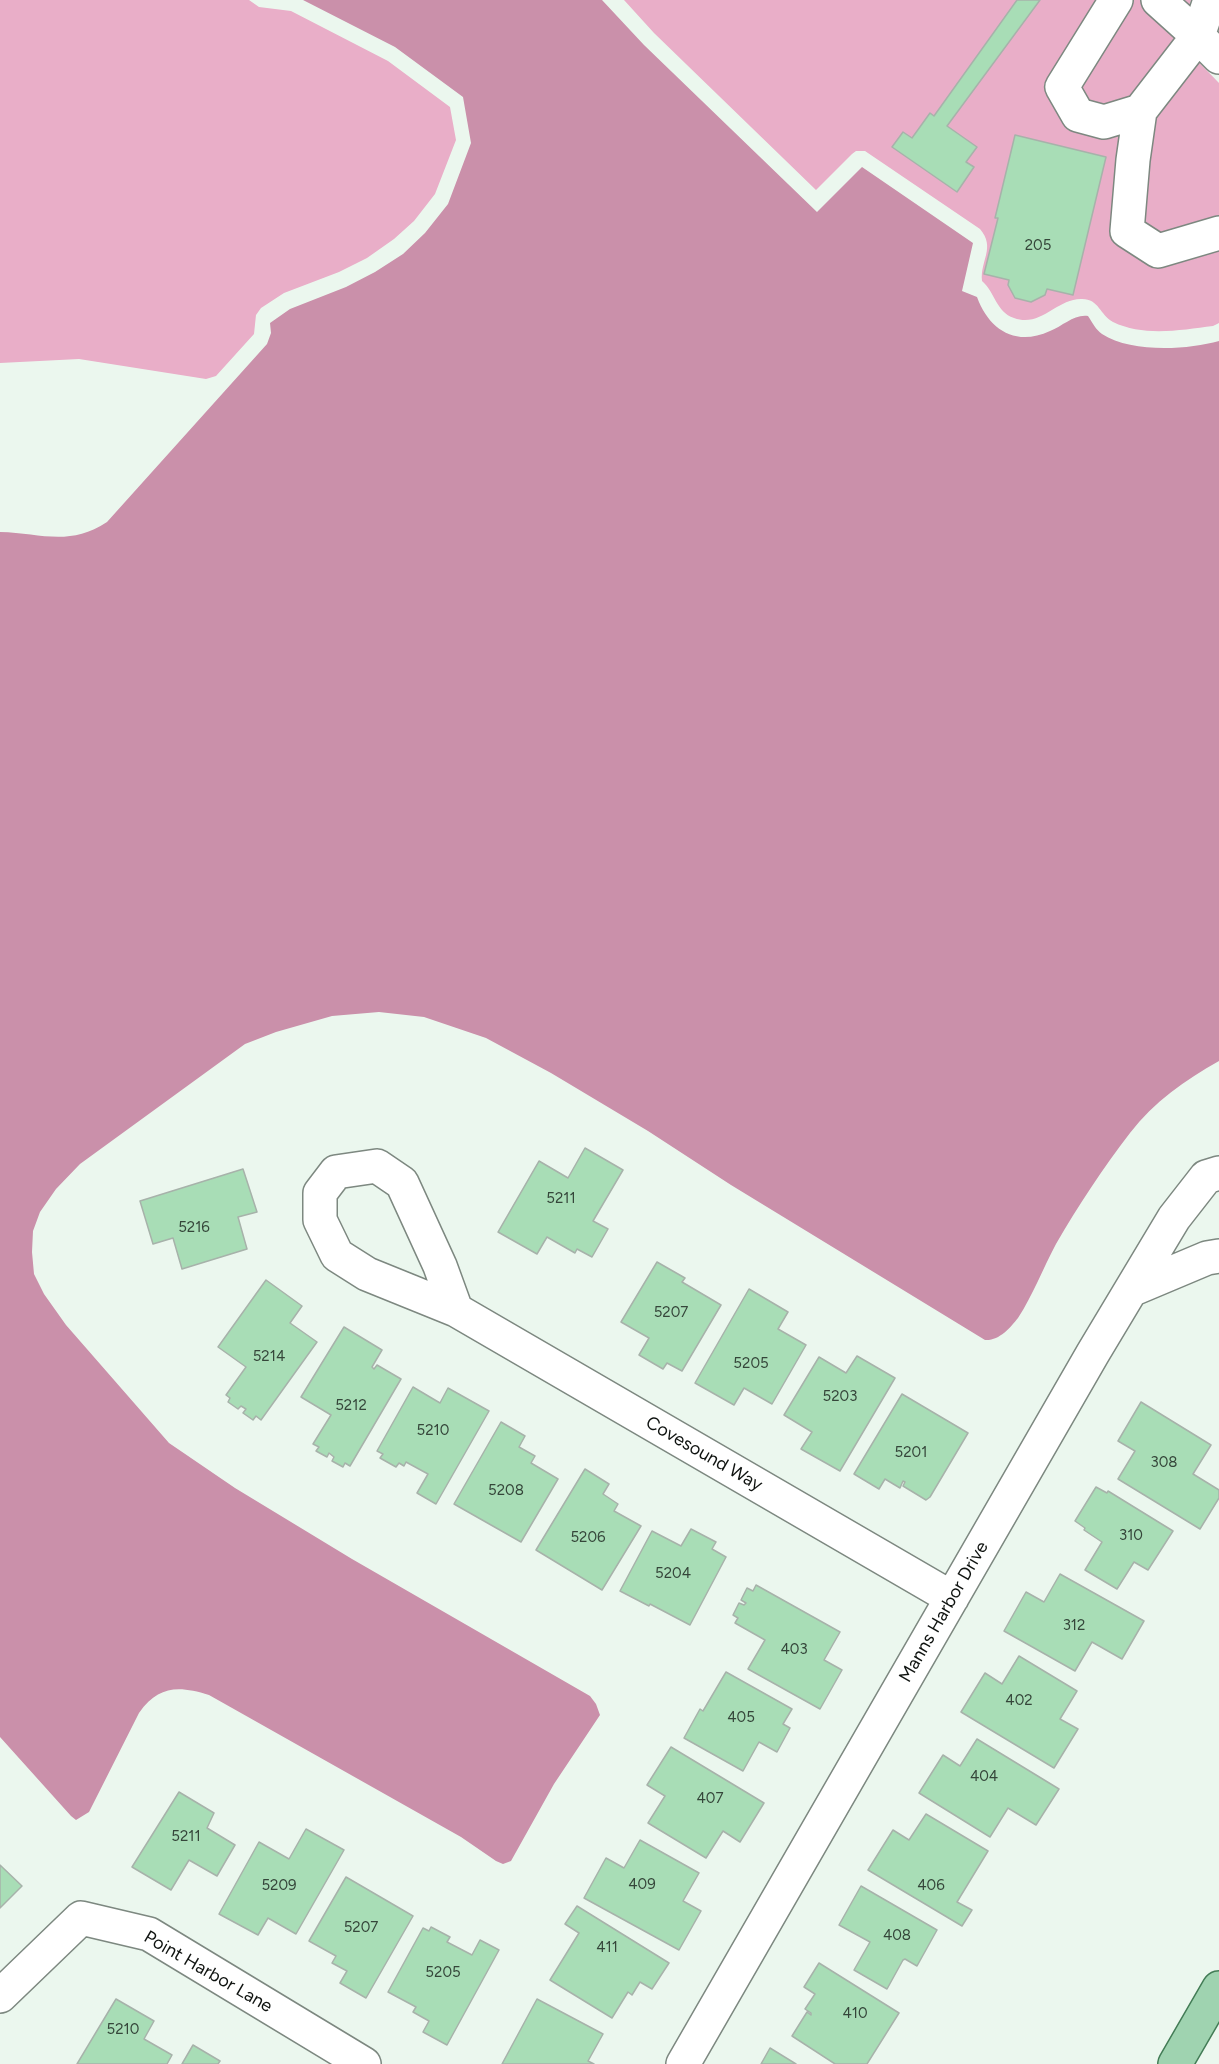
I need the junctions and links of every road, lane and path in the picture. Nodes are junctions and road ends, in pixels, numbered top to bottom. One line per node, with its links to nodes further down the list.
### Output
1 (1116, 0): 5 (street)
2 (1158, 0): 4 (street)
3 (1210, 0): 4 (street)
4 (1209, 47): 5 (street)
5 (1140, 111): 6 (street)
6 (1219, 233)
7 (1219, 1173): 9 (street, Manns Harbor Drive)
8 (1219, 1256): 9 (street)
9 (1131, 1290): 11 (street, Manns Harbor Drive)
10 (456, 1310): 10 (street, Covesound Way); 11 (street, Covesound Way)
11 (952, 1598): 15 (street, Manns Harbor Drive)
12 (1219, 1988): 16 (main road)
13 (0, 1996): 14 (street, Point Harbor Lane)
14 (363, 2064)
15 (683, 2064)
16 (1175, 2064)

